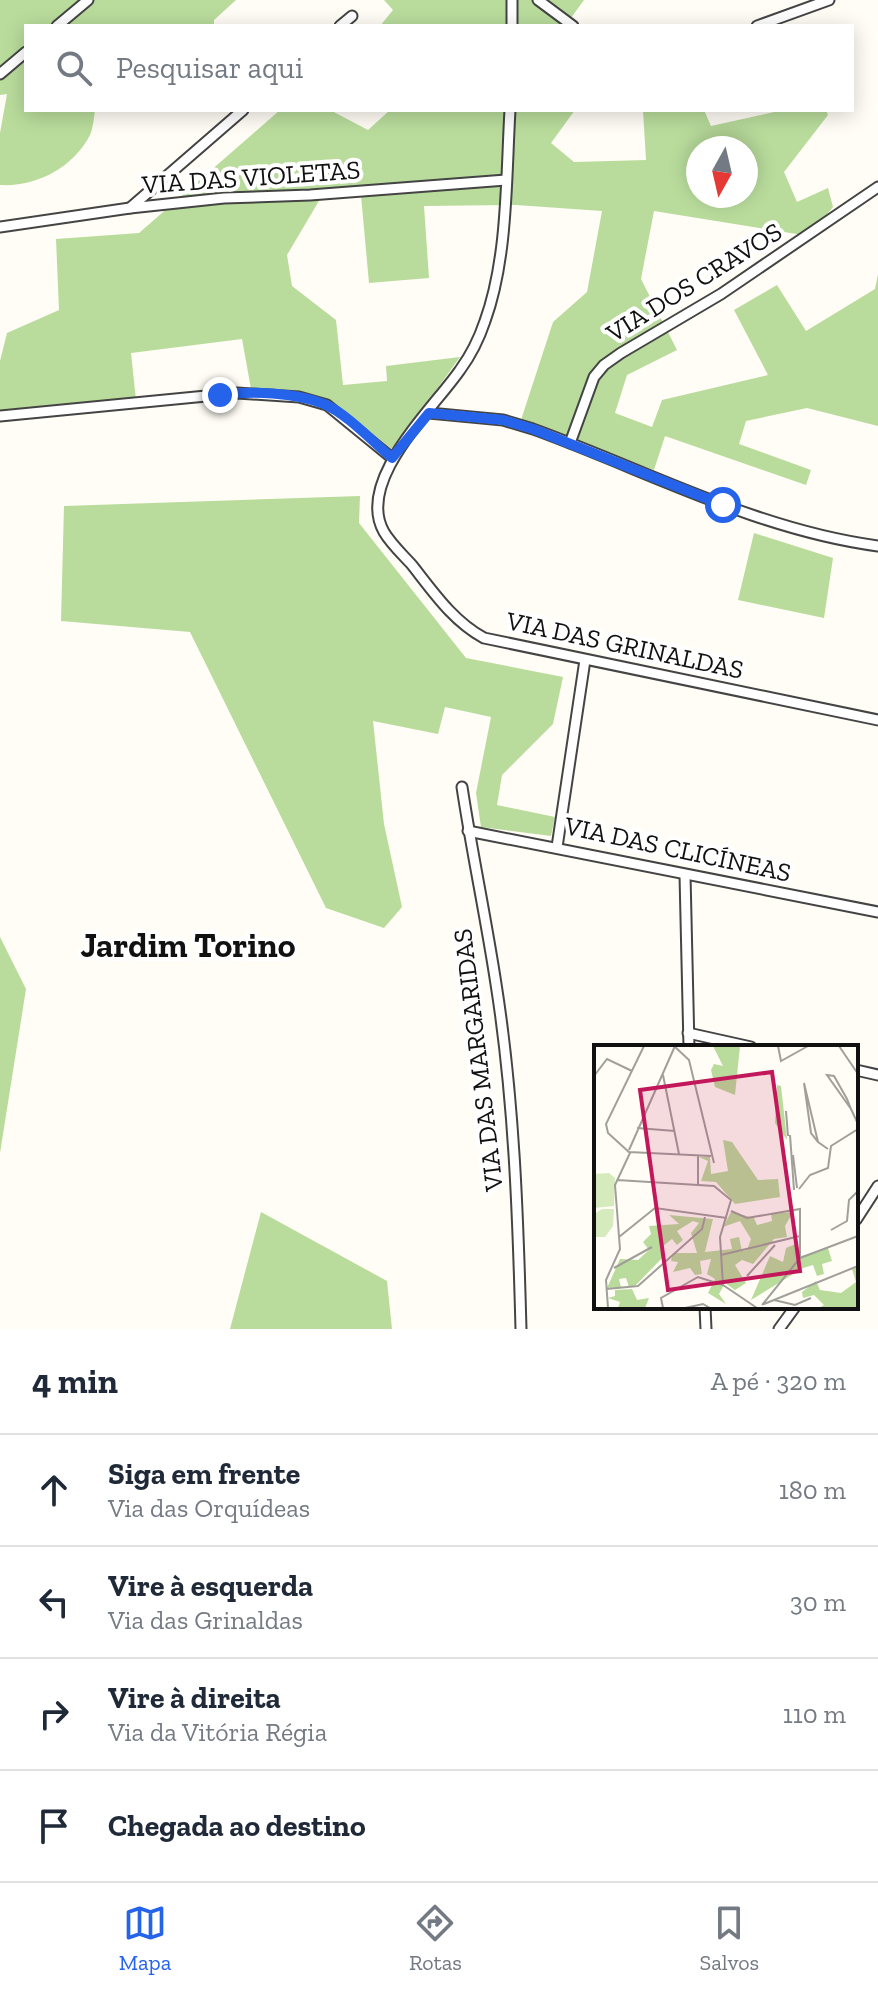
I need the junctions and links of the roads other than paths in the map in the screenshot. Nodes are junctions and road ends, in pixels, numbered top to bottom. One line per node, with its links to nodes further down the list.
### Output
1 (88, 0): 6 (street)
2 (512, 0): 8 (street)
3 (538, 0): 9 (street)
4 (829, 0): 10 (street)
5 (352, 16): 7 (street)
6 (59, 24)
7 (342, 24)
8 (512, 24)
9 (570, 24)
10 (763, 24)
11 (24, 54): 12 (street)
12 (0, 74)
13 (241, 112): 17 (street)
14 (510, 112): 15 (street, VIA DAS GRINALDAS)
15 (506, 180): 17 (street, VIA DAS VIOLETAS); 19 (street, VIA DAS GRINALDAS)
16 (878, 187): 21 (street, VIA DOS CRAVOS)
17 (130, 208): 18 (street, VIA DAS VIOLETAS)
18 (0, 227)
19 (429, 413): 21 (street); 22 (street, VIA DAS GRINALDAS)
20 (0, 416): 22 (street)
21 (570, 443): 23 (street)
22 (392, 458): 24 (street, VIA DAS GRINALDAS)
23 (878, 546)
24 (585, 660): 25 (street, VIA DAS GRINALDAS); 28 (street)
25 (878, 720)
26 (462, 787): 27 (street, VIA DAS MARGARIDAS)
27 (468, 831): 28 (street, VIA DAS CLICÍNEAS); 40 (street, VIA DAS MARGARIDAS)
28 (557, 847): 29 (street, VIA DAS CLICÍNEAS)
29 (685, 875): 30 (street, VIA DAS CLICÍNEAS); 31 (street)
30 (878, 912)
31 (688, 1033): 32 (street); 33 (street)
32 (689, 1045)
33 (742, 1045)
34 (858, 1070): 35 (street)
35 (878, 1075)
36 (878, 1186): 37 (street)
37 (858, 1217)
38 (705, 1309): 41 (street)
39 (794, 1309): 42 (street)
40 (521, 1329)
41 (706, 1329)
42 (779, 1329)

